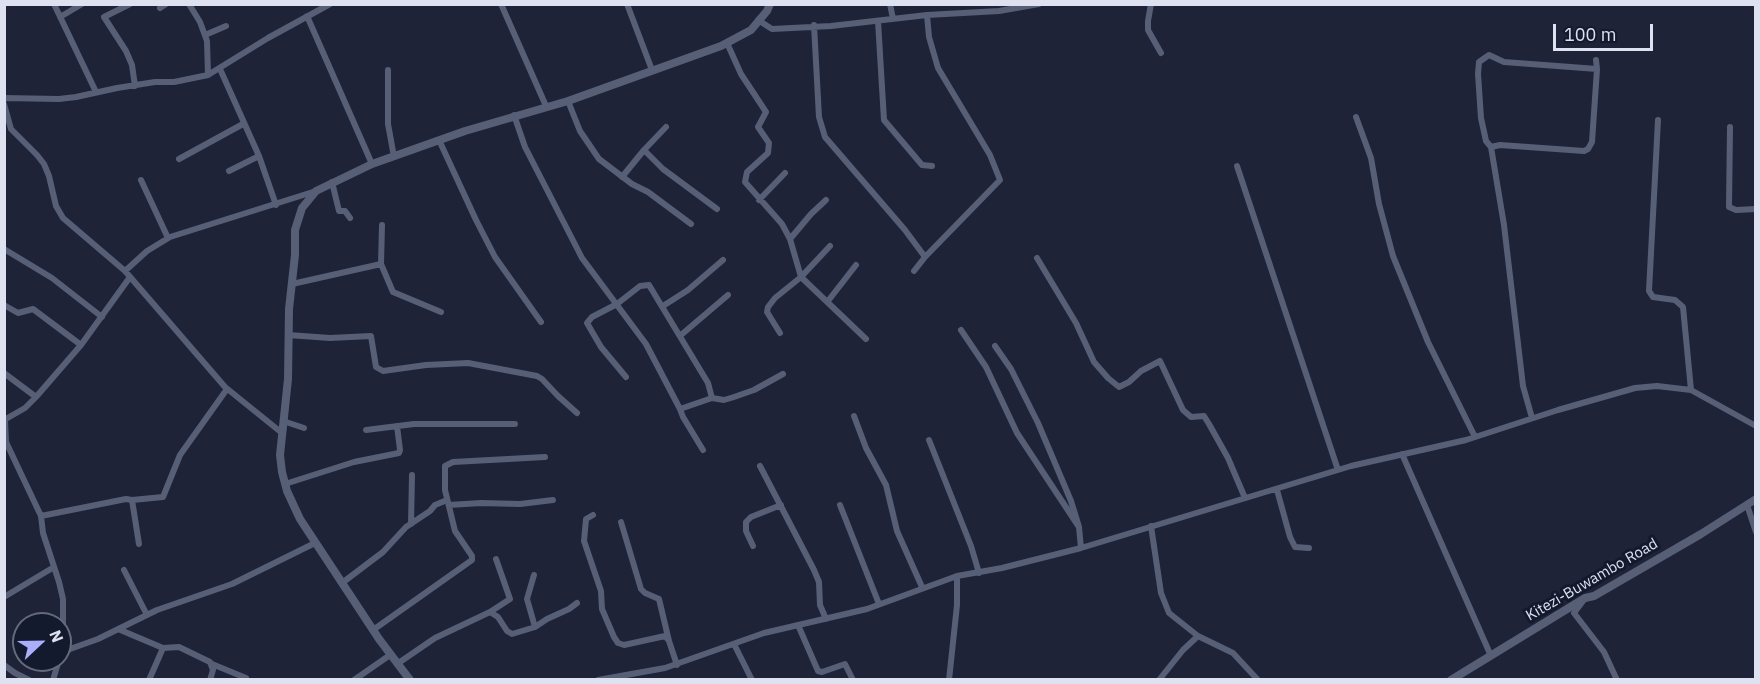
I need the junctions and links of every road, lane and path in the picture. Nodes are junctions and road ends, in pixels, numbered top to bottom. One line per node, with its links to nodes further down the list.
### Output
1 (54, 4): 17 (street)
2 (82, 4): 17 (street)
3 (130, 4): 32 (street)
4 (166, 4): 14 (street)
5 (189, 4): 23 (street)
6 (330, 4): 16 (street)
7 (501, 4): 37 (street)
8 (627, 4): 30 (street)
9 (770, 4): 18 (street)
10 (890, 4): 19 (street)
11 (1039, 4): 13 (street)
12 (1151, 4): 25 (street)
13 (1027, 5): 15 (street)
14 (160, 8)
15 (927, 15): 19 (street); 73 (street)
16 (307, 16): 27 (street); 52 (street)
17 (60, 17): 33 (street)
18 (758, 20): 21 (street); 24 (street)
19 (893, 20): 20 (street)
20 (878, 21): 21 (street); 53 (street)
21 (814, 25): 73 (street)
22 (226, 26): 23 (street)
23 (205, 35): 31 (street)
24 (727, 43): 30 (street); 61 (street)
25 (1161, 53)
26 (1596, 60): 28 (street)
27 (220, 69): 31 (street); 41 (street)
28 (1597, 69): 47 (street); 47 (street)
29 (388, 70): 50 (street)
30 (652, 70): 35 (street)
31 (208, 75): 32 (street)
32 (135, 86): 33 (street)
33 (96, 92): 34 (street)
34 (4, 98)
35 (568, 101): 37 (street); 57 (street)
36 (4, 104): 44 (street)
37 (546, 106): 38 (street)
38 (514, 115): 46 (street); 84 (street)
39 (1356, 117): 116 (street)
40 (1658, 120): 101 (street)
41 (243, 124): 49 (street); 51 (street)
42 (666, 127): 48 (street)
43 (1730, 128): 65 (street)
44 (11, 129): 45 (street); 79 (street)
45 (4, 134)
46 (439, 140): 50 (street); 89 (street)
47 (1491, 147): 107 (street)
48 (644, 150): 57 (street); 64 (street)
49 (259, 156): 55 (street); 63 (street)
50 (394, 157): 52 (street)
51 (179, 159)
52 (372, 164): 59 (street)
53 (932, 166)
54 (1237, 166): 122 (street)
55 (229, 171)
56 (785, 173): 61 (street)
57 (622, 177): 67 (street)
58 (141, 180): 69 (street)
59 (332, 182): 60 (street); 66 (street)
60 (316, 191): 63 (street); 81 (street)
61 (759, 200): 70 (street)
62 (826, 200): 70 (street)
63 (276, 205): 69 (street)
64 (717, 209)
65 (1755, 209)
66 (350, 218)
67 (691, 224)
68 (382, 225): 76 (street)
69 (168, 238): 79 (street)
70 (790, 239): 80 (street)
71 (830, 246): 80 (street)
72 (4, 249): 88 (street)
73 (925, 257): 78 (street)
74 (1037, 258): 126 (street)
75 (723, 260): 86 (street)
76 (381, 264): 81 (street); 87 (street)
77 (856, 265): 83 (street)
78 (914, 271)
79 (127, 274): 88 (street); 100 (street)
80 (801, 277): 83 (street); 91 (street)
81 (292, 284): 92 (street)
82 (728, 295): 93 (street)
83 (828, 301): 94 (street)
84 (617, 304): 86 (street); 99 (street); 104 (street)
85 (4, 306): 95 (street)
86 (663, 306): 93 (street)
87 (441, 312)
88 (102, 317): 95 (street)
89 (541, 322)
90 (961, 330): 139 (street)
91 (780, 333)
92 (288, 335): 105 (street); 109 (street)
93 (681, 335): 103 (street)
94 (866, 339)
95 (81, 345): 102 (street)
96 (995, 346): 139 (street)
97 (4, 373): 102 (street)
98 (783, 374): 103 (street)
99 (626, 377)
100 (227, 389): 115 (street); 128 (street)
101 (1691, 390): 107 (street); 112 (street)
102 (36, 397): 108 (street)
103 (712, 398): 104 (street)
104 (680, 409): 118 (street)
105 (577, 413)
106 (854, 416): 153 (street)
107 (1532, 418): 116 (street)
108 (5, 421): 135 (street)
109 (283, 421): 113 (street); 115 (street)
110 (515, 424): 111 (street)
111 (397, 426): 114 (street); 124 (street)
112 (1755, 426)
113 (304, 428)
114 (366, 430)
115 (282, 433): 124 (street)
116 (1475, 437): 119 (street)
117 (929, 440): 149 (street)
118 (703, 450)
119 (1402, 454): 122 (street); 172 (street)
120 (545, 458): 130 (street)
121 (760, 466): 131 (street)
122 (1338, 470): 125 (street)
123 (412, 475): 137 (street)
124 (285, 484): 141 (street)
125 (1277, 490): 126 (street); 145 (street)
126 (1245, 498): 138 (street)
127 (1755, 499): 132 (street, Kitezi-Buwambo Road)
128 (132, 500): 135 (street); 142 (street)
129 (553, 500): 130 (street)
130 (448, 502): 137 (street); 165 (street)
131 (781, 505): 143 (street); 161 (street)
132 (1747, 505): 140 (street); 155 (street, Kitezi-Buwambo Road)
133 (840, 506): 157 (street)
134 (593, 514): 167 (street)
135 (41, 516): 147 (street)
136 (621, 522): 167 (street)
137 (411, 524): 152 (street)
138 (1151, 526): 144 (street); 166 (street)
139 (1079, 527): 144 (street)
140 (1755, 532)
141 (315, 543): 152 (street); 160 (street)
142 (139, 544)
143 (753, 546)
144 (1081, 548): 149 (street)
145 (1309, 548)
146 (496, 559): 159 (street)
147 (54, 567): 154 (street); 158 (street)
148 (124, 570): 160 (street)
149 (979, 573): 151 (street)
150 (534, 575): 163 (street)
151 (957, 576): 153 (street); 186 (street)
152 (342, 583): 165 (street)
153 (922, 587): 157 (street)
154 (4, 597)
155 (1585, 598): 172 (street, Kitezi-Buwambo Road); 190 (street)
156 (578, 603): 163 (street)
157 (879, 604): 161 (street)
158 (63, 612)
159 (490, 612): 163 (street); 174 (street)
160 (147, 615): 164 (street)
161 (826, 620): 162 (street)
162 (798, 625): 168 (street); 185 (street)
163 (535, 627)
164 (118, 629): 169 (street); 170 (street)
165 (373, 630): 171 (street)
166 (1198, 636): 187 (street); 188 (street)
167 (669, 641): 176 (street)
168 (734, 644): 176 (street); 184 (street)
169 (163, 648): 173 (street); 179 (street)
170 (72, 652)
171 (390, 654): 174 (street); 181 (street)
172 (1491, 656): 189 (street, Kitezi-Buwambo Road)
173 (212, 664): 177 (street); 180 (street)
174 (397, 664): 182 (street)
175 (4, 665): 178 (street)
176 (677, 665): 183 (street)
177 (246, 678)
178 (28, 680)
179 (150, 680)
180 (210, 680)
181 (354, 680)
182 (410, 680)
183 (598, 680)
184 (752, 680)
185 (853, 680)
186 (949, 680)
187 (1160, 680)
188 (1258, 680)
189 (1451, 680)
190 (1617, 680)

